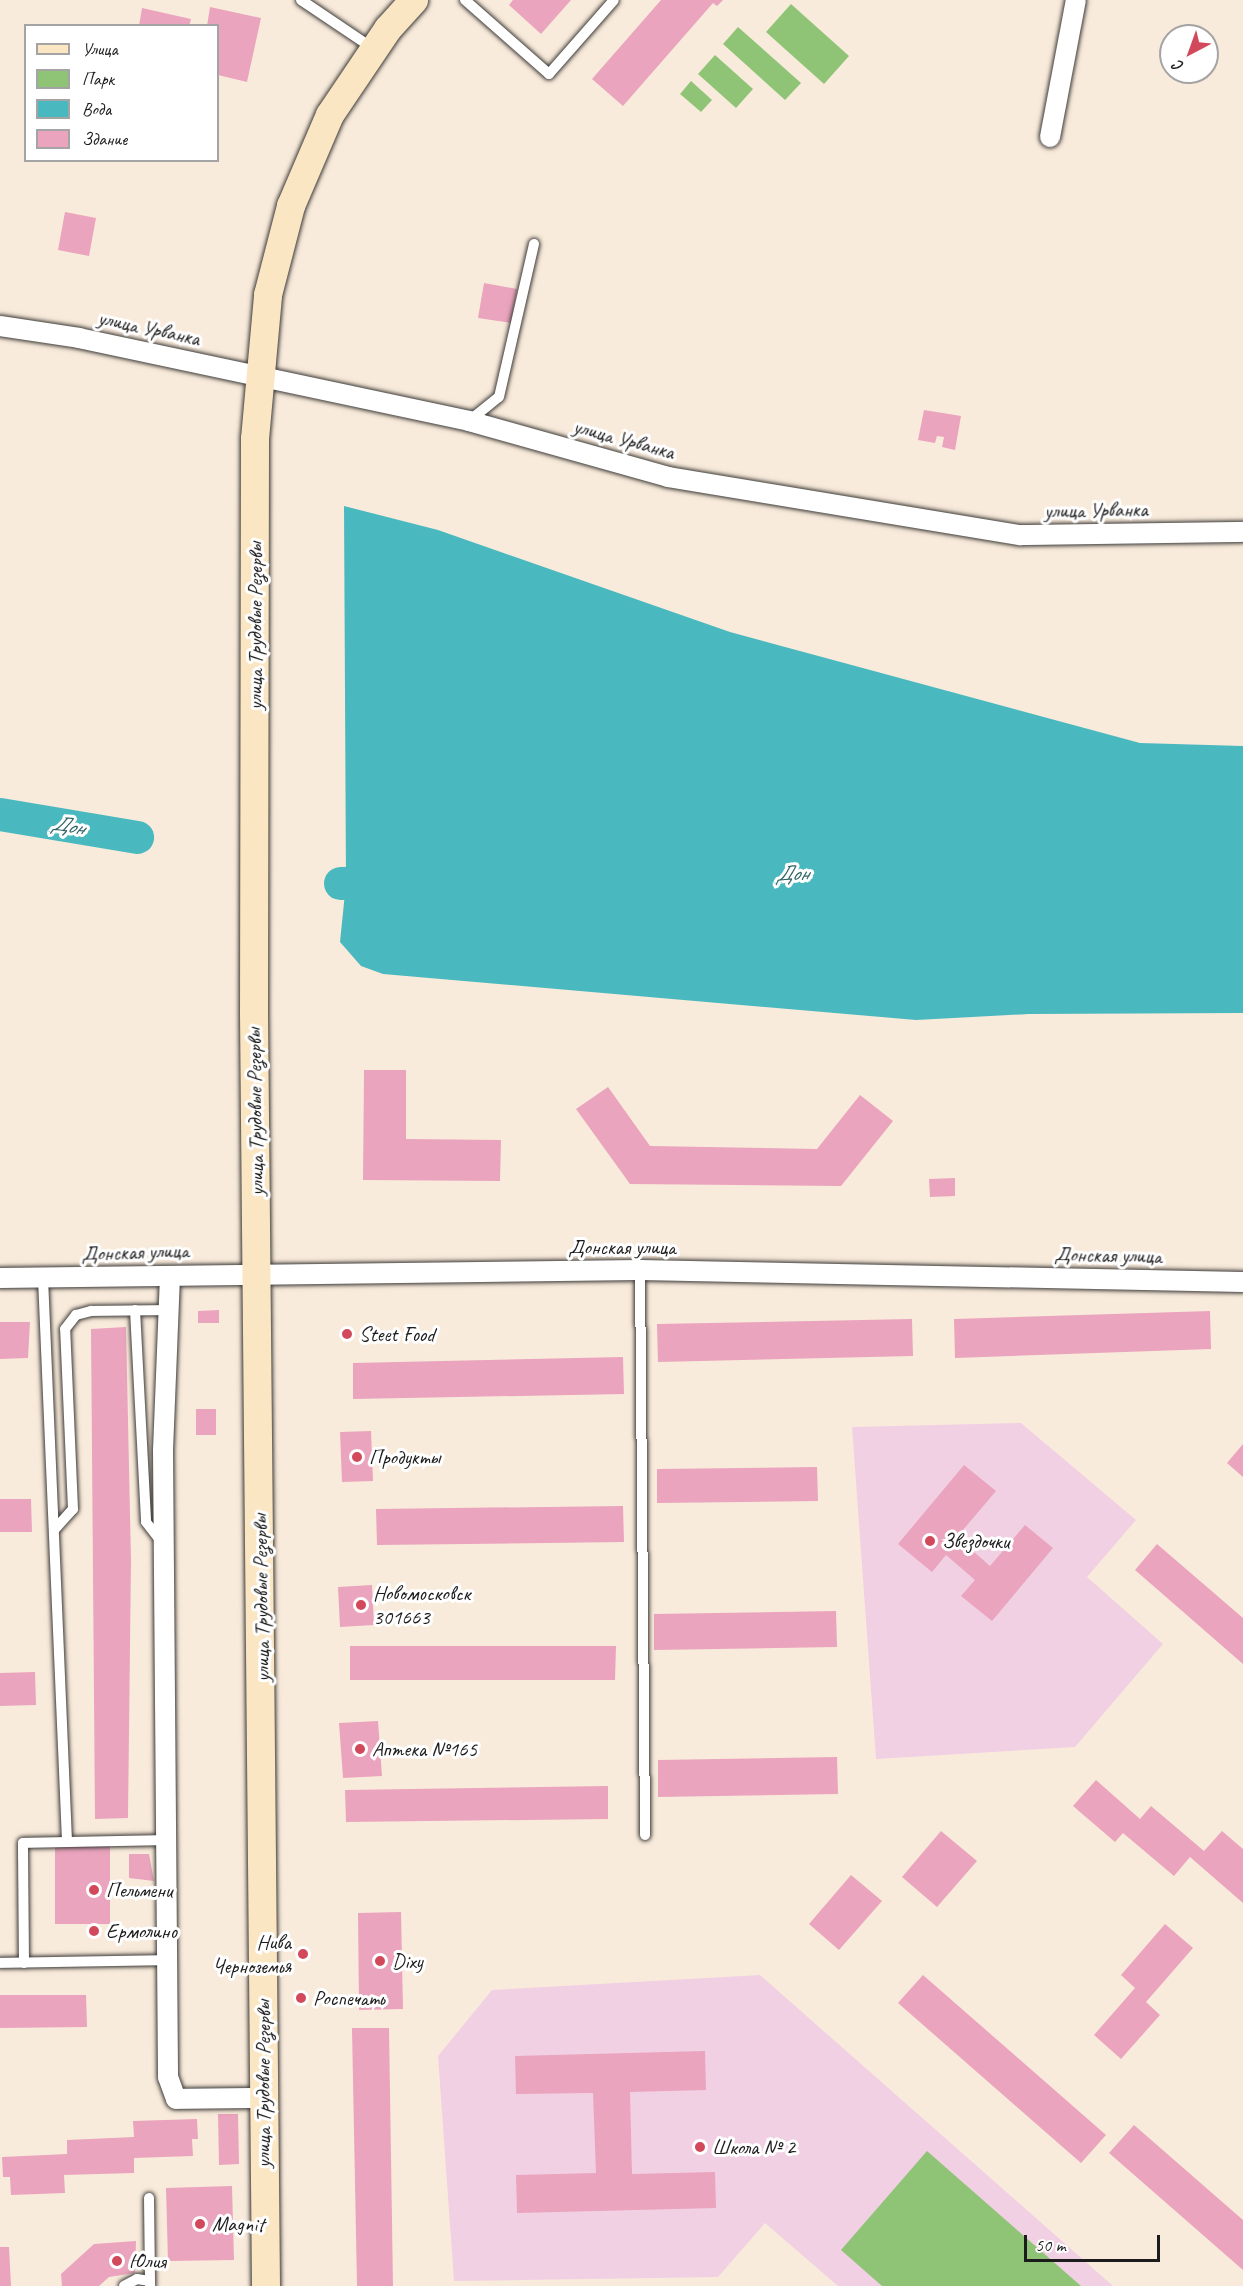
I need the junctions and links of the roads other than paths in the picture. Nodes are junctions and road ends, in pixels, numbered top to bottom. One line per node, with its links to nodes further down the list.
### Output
1 (301, 0): 6 (lane)
2 (414, 0): 6 (street, улица Трудовые Резервы)
3 (614, 0): 5 (lane)
4 (1076, 0): 7 (street)
5 (471, 2)
6 (374, 49): 10 (street, улица Трудовые Резервы)
7 (1050, 136)
8 (534, 244): 11 (lane)
9 (0, 326): 10 (street, улица Урванка)
10 (262, 375): 11 (street, улица Урванка); 14 (street, улица Трудовые Резервы)
11 (469, 421): 12 (street, улица Урванка)
12 (1243, 532)
13 (640, 1270): 14 (street, Донская улица); 18 (street, Донская улица); 23 (lane)
14 (257, 1272): 15 (street, Донская улица); 29 (street, улица Трудовые Резервы)
15 (170, 1276): 17 (street, Донская улица); 20 (street)
16 (0, 1278): 17 (street, Донская улица)
17 (43, 1278): 21 (lane)
18 (1243, 1282)
19 (135, 1310): 20 (lane); 21 (lane); 22 (lane)
20 (168, 1310): 22 (street)
21 (55, 1529): 25 (lane)
22 (164, 1545): 24 (street)
23 (645, 1835)
24 (164, 1840): 25 (lane); 26 (street)
25 (67, 1841): 28 (lane)
26 (170, 1960): 28 (lane); 29 (street)
27 (0, 1963): 28 (lane)
28 (24, 1963)
29 (262, 2098): 31 (street, улица Трудовые Резервы)
30 (149, 2198): 32 (lane)
31 (263, 2278)
32 (150, 2284): 33 (lane)
33 (124, 2286)

